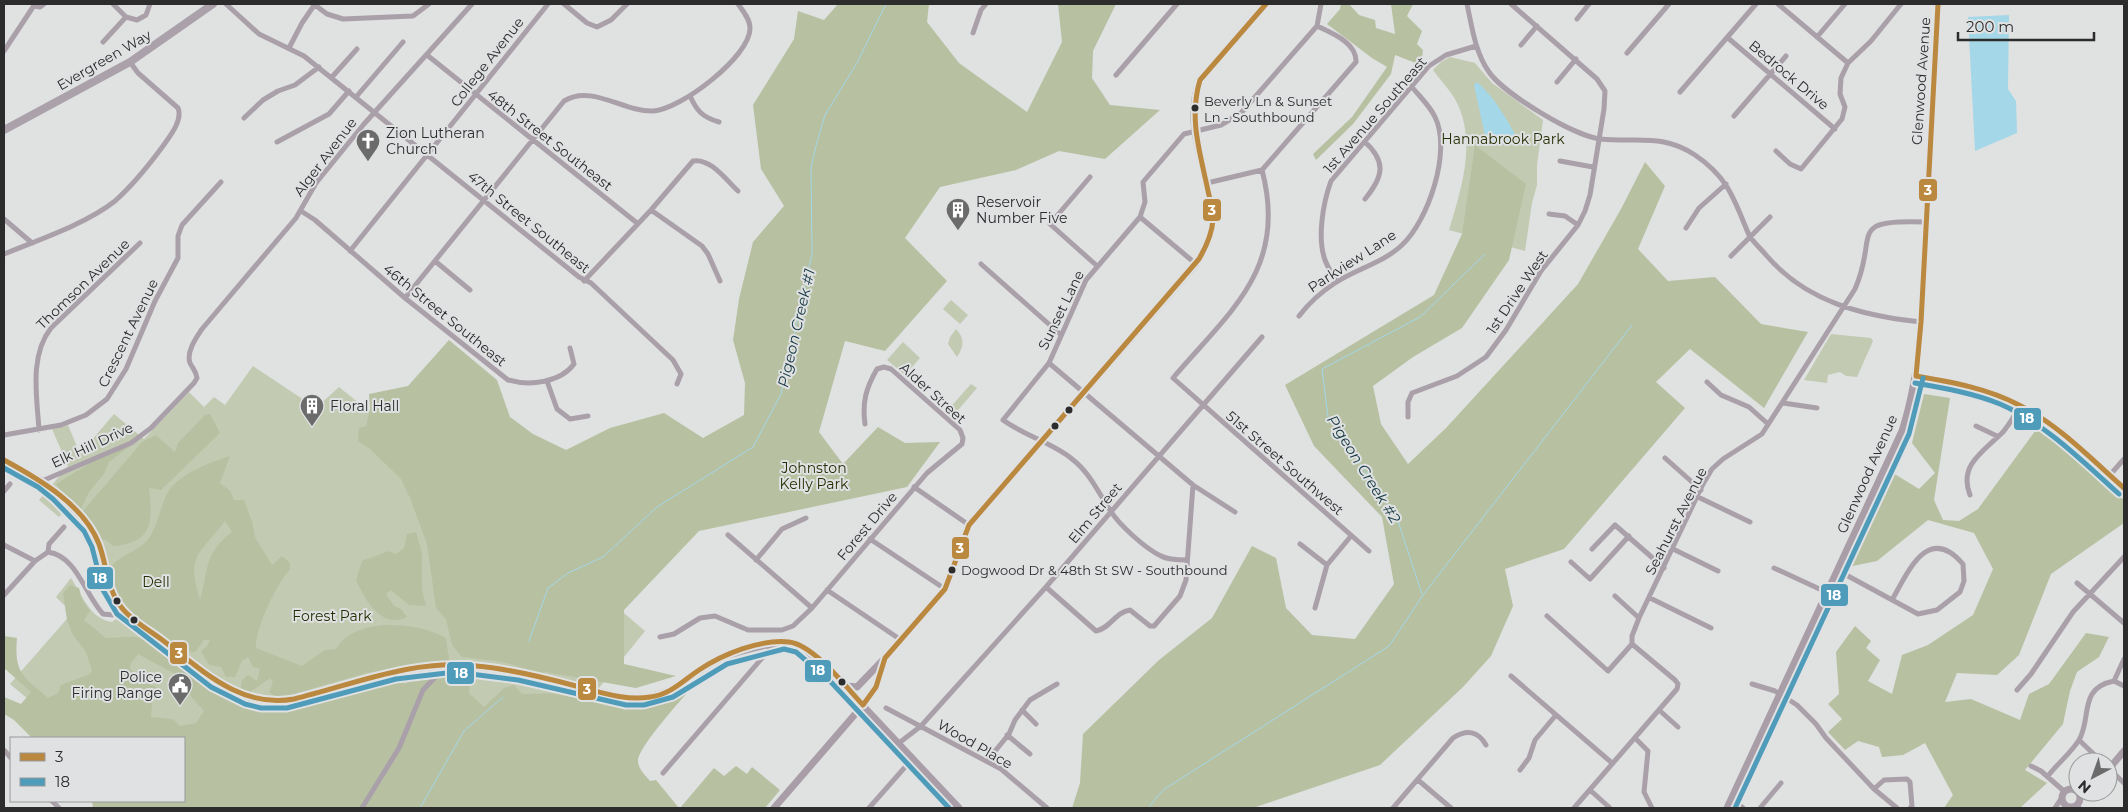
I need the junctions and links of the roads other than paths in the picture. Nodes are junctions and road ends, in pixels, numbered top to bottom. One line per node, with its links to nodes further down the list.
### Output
1 (44, 4): 26 (street)
2 (113, 4): 27 (street)
3 (150, 4): 27 (street)
4 (213, 4): 45 (main road, Evergreen Way)
5 (226, 4): 38 (street, 47th Street Southeast)
6 (315, 4): 7 (street); 38 (street)
7 (429, 4)
8 (472, 4): 42 (street, Alger Avenue)
9 (548, 4): 55 (street, College Avenue)
10 (564, 4): 11 (street)
11 (626, 4)
12 (738, 4): 56 (street)
13 (986, 4): 31 (street)
14 (1177, 4): 49 (street)
15 (1266, 4): 64 (street)
16 (1321, 4): 29 (street)
17 (1467, 4): 37 (street)
18 (1511, 4): 30 (street)
19 (1589, 4): 28 (street)
20 (1669, 4): 41 (street)
21 (1756, 4): 33 (street)
22 (1778, 4): 32 (street)
23 (1845, 4): 32 (street)
24 (1901, 4): 46 (street)
25 (1938, 4): 87 (street, Glenwood Avenue)
26 (35, 5): 40 (street)
27 (126, 17): 34 (street)
28 (1577, 19)
29 (1317, 26): 64 (street); 73 (street)
30 (1537, 26): 36 (street); 44 (street)
31 (973, 33)
32 (1817, 37): 46 (street)
33 (1728, 38): 48 (street, Bedrock Drive); 54 (street)
34 (103, 42)
35 (403, 42): 57 (street)
36 (1521, 45)
37 (1476, 46): 52 (street, 1st Avenue Southeast); 66 (street)
38 (289, 48): 47 (street, 47th Street Southeast)
39 (357, 49): 50 (street)
40 (4, 51)
41 (1627, 53)
42 (427, 55): 55 (street, 48th Street Southeast); 58 (street, Alger Avenue)
43 (1786, 56): 48 (street)
44 (1576, 59): 51 (street); 66 (street, 1st Drive West)
45 (130, 62): 63 (main road, Evergreen Way); 92 (street)
46 (1848, 63): 62 (street)
47 (319, 67): 50 (street, 47th Street Southeast); 60 (street)
48 (1769, 74): 59 (street); 62 (street, Bedrock Drive)
49 (1116, 75)
50 (332, 77): 53 (street, 47th Street Southeast)
51 (1558, 82)
52 (1412, 87): 68 (street, 1st Avenue Southeast); 103 (street, Parkview Lane)
53 (349, 92): 57 (street, 47th Street Southeast); 67 (street)
54 (1680, 92)
55 (476, 96): 65 (street, 48th Street Southeast); 70 (street, College Avenue)
56 (690, 96): 61 (street); 65 (street)
57 (356, 97): 58 (street, 47th Street Southeast)
58 (375, 112): 70 (street, 47th Street Southeast); 82 (street, Alger Avenue)
59 (1734, 116)
60 (244, 118)
61 (719, 122)
62 (1835, 129): 69 (street)
63 (4, 130)
64 (1195, 130): 76 (street); 85 (street)
65 (532, 139): 80 (street); 88 (street, 48th Street Southeast)
66 (1598, 139): 72 (street, 1st Drive West); 77 (street)
67 (277, 142)
68 (1364, 142): 79 (street); 103 (street, 1st Avenue Southeast)
69 (1776, 151)
70 (428, 155): 80 (street, 47th Street Southeast); 94 (street, College Avenue)
71 (1560, 161): 72 (street)
72 (1593, 167): 89 (street, 1st Drive West)
73 (1262, 170): 76 (street); 119 (street, 51st Street Southwest)
74 (1090, 177): 100 (street)
75 (220, 182): 128 (street, Crescent Avenue)
76 (1206, 183): 99 (street)
77 (1726, 184): 90 (street); 91 (street)
78 (738, 191): 81 (street)
79 (1365, 199)
80 (484, 201): 97 (street); 101 (street, 47th Street Southeast)
81 (651, 210): 88 (street); 102 (street)
82 (301, 211): 94 (street, 46th Street Southeast); 127 (street, Alger Avenue)
83 (1549, 214): 89 (street)
84 (1770, 216): 91 (street)
85 (1140, 217): 99 (street); 100 (street, Sunset Lane)
86 (4, 219): 92 (street)
87 (1925, 222): 106 (street, Seahurst Avenue); 108 (street, Glenwood Avenue)
88 (636, 223): 101 (street)
89 (1578, 225): 123 (street, 1st Drive West)
90 (1686, 228)
91 (1750, 237): 96 (street); 106 (street)
92 (32, 243): 95 (street)
93 (140, 243): 128 (street, Thomson Avenue)
94 (350, 252): 105 (street, 46th Street Southeast)
95 (4, 254)
96 (1730, 256)
97 (435, 261): 104 (street); 105 (street)
98 (982, 264): 109 (street)
99 (1196, 264): 117 (street)
100 (1096, 266): 109 (street, Sunset Lane)
101 (584, 281): 116 (street, 47th Street Southeast)
102 (720, 281)
103 (1336, 282): 107 (street, Parkview Lane)
104 (470, 290)
105 (405, 298): 114 (street, 46th Street Southeast)
106 (1845, 307): 108 (street); 118 (street, Seahurst Avenue)
107 (1299, 316)
108 (1921, 322): 113 (street, Glenwood Avenue)
109 (1060, 334): 112 (street, Sunset Lane)
110 (1262, 336): 119 (street, Elm Street)
111 (570, 348): 114 (street, 46th Street Southeast)
112 (1049, 363): 117 (street); 131 (street, Sunset Lane)
113 (1916, 376): 120 (street); 171 (street, Glenwood Avenue)
114 (547, 381): 122 (street)
115 (1707, 382): 125 (street)
116 (677, 384)
117 (1083, 393): 131 (street); 133 (street)
118 (1783, 403): 121 (street); 125 (street, Seahurst Avenue)
119 (1202, 405): 133 (street, Elm Street); 154 (street, 51st Street Southwest)
120 (2020, 406): 130 (street); 137 (street)
121 (1817, 408)
122 (588, 416)
123 (1408, 417)
124 (865, 424): 132 (street, Alder Street)
125 (1768, 424): 143 (street, Seahurst Avenue)
126 (1976, 426): 130 (street)
127 (151, 428): 138 (street, Elk Hill Drive)
128 (39, 430): 129 (street, Crescent Avenue)
129 (4, 435)
130 (1997, 436): 145 (street)
131 (1040, 442): 147 (street); 151 (street)
132 (962, 444): 141 (street, Forest Drive)
133 (1158, 456): 140 (street); 147 (street, Elm Street)
134 (1666, 458): 143 (street)
135 (2124, 459): 137 (street)
136 (4, 460): 138 (street)
137 (2109, 476): 142 (street)
138 (42, 481): 185 (street)
139 (10, 484): 144 (street)
140 (1193, 485): 148 (street); 165 (street)
141 (914, 487): 151 (street); 156 (street, Forest Drive)
142 (2124, 488)
143 (1701, 490): 146 (street, Seahurst Avenue)
144 (4, 491)
145 (1970, 495)
146 (1698, 497): 150 (street); 160 (street, Seahurst Avenue)
147 (1110, 511): 165 (street); 174 (street, Elm Street)
148 (1234, 512)
149 (806, 518): 164 (street)
150 (1750, 522)
151 (969, 525): 176 (street)
152 (64, 526): 162 (street)
153 (728, 535): 164 (street)
154 (1351, 536): 161 (street, 51st Street Southwest); 168 (street)
155 (1629, 536): 159 (street); 167 (street); 169 (street)
156 (870, 539): 175 (street, Forest Drive); 176 (street)
157 (1300, 544): 168 (street)
158 (4, 545): 166 (street)
159 (1592, 549)
160 (1673, 549): 169 (street, Seahurst Avenue); 172 (street)
161 (1369, 551)
162 (48, 552): 166 (street); 185 (street)
163 (2124, 558): 179 (street)
164 (756, 560): 183 (street)
165 (1187, 560): 174 (street)
166 (35, 561): 178 (street)
167 (1571, 562)
168 (1327, 565): 184 (street)
169 (1664, 568): 181 (street, Seahurst Avenue)
170 (1774, 568): 177 (street)
171 (1837, 570): 177 (street, Glenwood Avenue); 182 (street)
172 (1718, 571)
173 (2077, 583): 179 (street)
174 (1046, 587): 211 (street, Elm Street)
175 (827, 590): 183 (street, Forest Drive); 191 (street)
176 (945, 590): 191 (street)
177 (1826, 592): 204 (street, Glenwood Avenue)
178 (4, 595)
179 (2089, 595): 188 (street); 203 (street)
180 (1615, 596): 187 (street)
181 (1650, 598): 187 (street, Seahurst Avenue); 189 (street)
182 (1892, 600): 182 (street)
183 (812, 608): 190 (street, Forest Drive)
184 (1315, 608)
185 (122, 609): 196 (street)
186 (1547, 616): 193 (street)
187 (1639, 618): 193 (street, Seahurst Avenue)
188 (2124, 623)
189 (1711, 628)
190 (660, 637)
191 (901, 640): 194 (street)
192 (774, 643): 196 (street); 201 (street); 225 (street)
193 (1632, 644): 208 (street)
194 (885, 658): 201 (street); 205 (street)
195 (2124, 659): 198 (street)
196 (447, 665): 234 (street)
197 (1511, 676): 209 (street)
198 (2114, 681): 202 (street); 215 (street)
199 (1058, 684): 207 (street)
200 (1752, 684): 204 (street)
201 (844, 685): 205 (street)
202 (2124, 686)
203 (2017, 690)
204 (1779, 694): 229 (street); 232 (street, Glenwood Avenue)
205 (863, 704): 216 (street); 235 (street)
206 (886, 708): 211 (street, Wood Place)
207 (1022, 710): 210 (street); 213 (street)
208 (1659, 710): 212 (street); 214 (street)
209 (1556, 715): 222 (street); 224 (street)
210 (1036, 724)
211 (922, 726): 216 (street, Elm Street); 221 (street, Wood Place)
212 (1678, 728)
213 (1008, 735): 219 (street); 221 (street)
214 (1635, 738): 222 (street); 243 (street)
215 (2079, 740): 218 (street); 226 (street)
216 (899, 743): 220 (street)
217 (1486, 745): 227 (street)
218 (2092, 752)
219 (1030, 754)
220 (913, 758): 236 (street); 237 (street)
221 (987, 761): 238 (street, Wood Place)
222 (1612, 763): 230 (street)
223 (2031, 766): 226 (street)
224 (1520, 770)
225 (664, 774)
226 (2048, 776): 231 (street)
227 (1418, 780): 239 (street); 240 (street)
228 (1781, 783): 246 (street)
229 (1874, 789): 247 (street); 248 (street)
230 (1590, 790): 241 (street); 242 (street)
231 (2066, 792): 233 (street); 233 (street); 249 (street)
232 (1731, 798): 244 (street, Glenwood Avenue); 245 (street)
233 (2075, 806)
234 (362, 808)
235 (774, 808)
236 (870, 808)
237 (959, 808)
238 (1047, 808)
239 (1392, 808)
240 (1451, 808)
241 (1574, 808)
242 (1610, 808)
243 (1652, 808)
244 (1727, 808)
245 (1743, 808)
246 (1760, 808)
247 (1897, 808)
248 (1910, 808)
249 (2055, 808)

